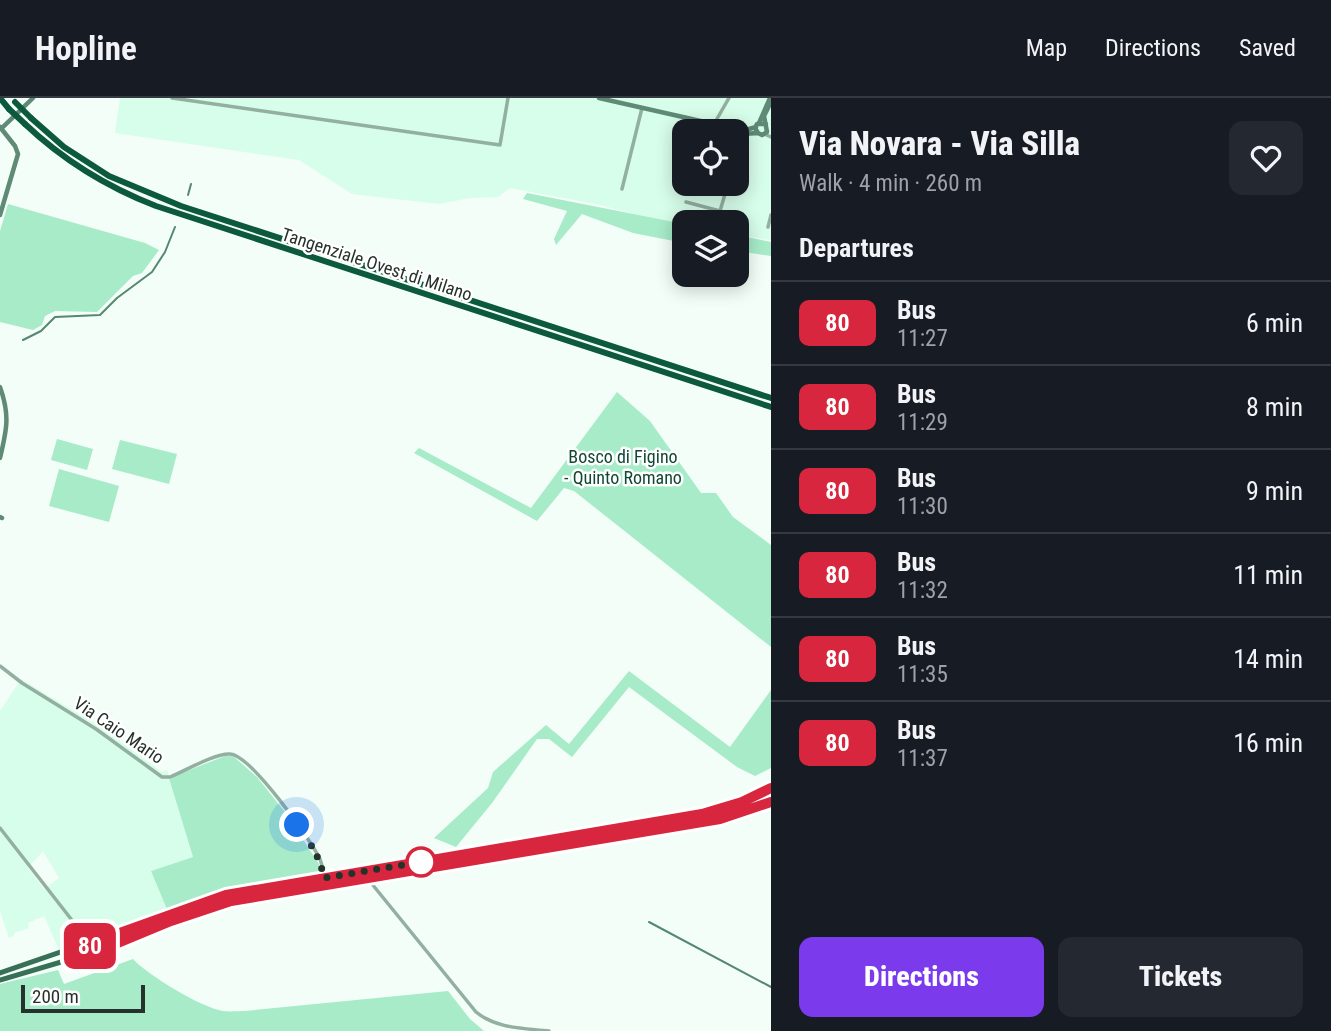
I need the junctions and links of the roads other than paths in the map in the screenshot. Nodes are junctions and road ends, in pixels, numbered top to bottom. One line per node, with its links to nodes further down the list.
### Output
1 (0, 98): 26 (highway, Tangenziale Ovest di Milano, bridge)
2 (33, 98): 13 (street)
3 (172, 98): 4 (street)
4 (509, 98)
5 (599, 98): 9 (street)
6 (729, 98): 11 (street)
7 (13, 100): 25 (highway, Tangenziale Ovest di Milano, bridge)
8 (770, 100): 12 (street); 15 (street)
9 (642, 108): 10 (street); 18 (street)
10 (692, 119)
11 (717, 119)
12 (757, 125): 14 (street); 15 (street); 15 (street)
13 (1, 128): 21 (street)
14 (749, 129)
15 (764, 130): 16 (street); 17 (street)
16 (749, 131)
17 (771, 136)
18 (622, 189)
19 (724, 196): 20 (street)
20 (686, 202)
21 (0, 215)
22 (771, 215): 23 (street)
23 (768, 227)
24 (0, 387): 27 (street)
25 (771, 398)
26 (771, 407)
27 (0, 458)
28 (0, 666): 34 (street, Via Caio Mario)
29 (771, 788): 32 (main road)
30 (771, 800): 33 (main road)
31 (0, 828): 36 (street)
32 (365, 871): 33 (street); 34 (main road)
33 (369, 877): 35 (main road); 40 (street)
34 (324, 878): 35 (street, Via Caio Mario); 36 (main road)
35 (326, 886): 37 (main road)
36 (89, 944): 37 (main road); 38 (main road)
37 (93, 952): 39 (main road)
38 (0, 973)
39 (0, 980)
40 (550, 1031)

